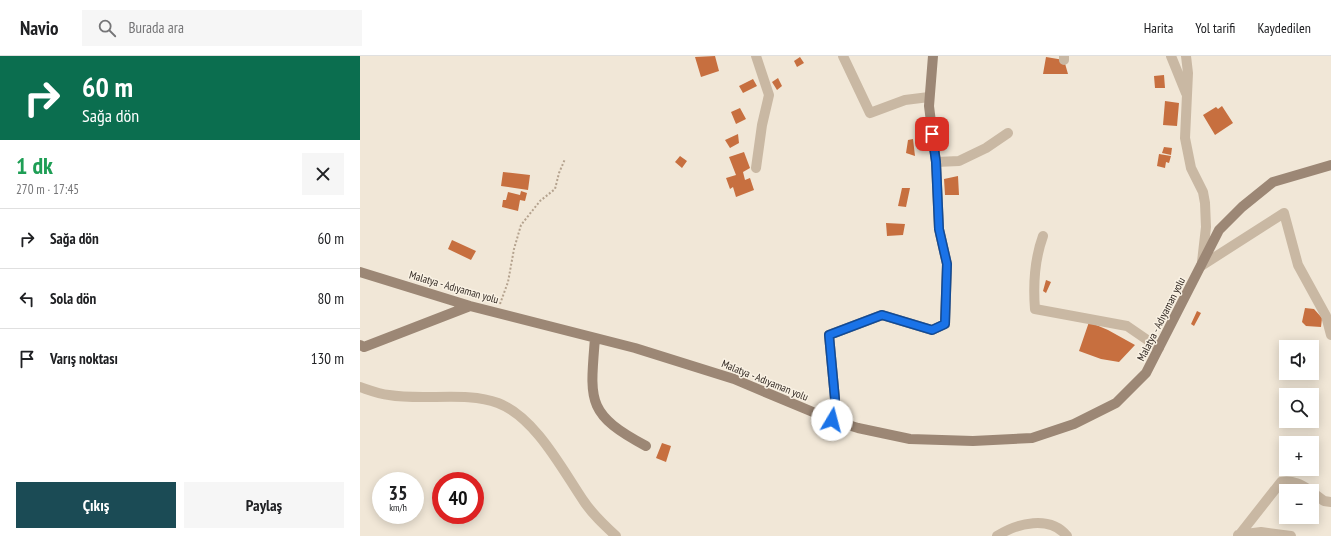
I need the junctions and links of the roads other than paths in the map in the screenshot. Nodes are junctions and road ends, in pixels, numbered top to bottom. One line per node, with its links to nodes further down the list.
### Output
1 (756, 56): 11 (street)
2 (843, 56): 6 (street)
3 (933, 56): 6 (main road)
4 (1171, 56): 7 (street)
5 (1186, 56): 7 (street)
6 (930, 97): 9 (main road)
7 (1187, 97): 13 (street)
8 (1008, 133): 9 (street)
9 (936, 162): 21 (main road)
10 (1331, 165): 13 (main road, Malatya - Adıyaman yolu)
11 (756, 168)
12 (1043, 236): 19 (street)
13 (1202, 265): 16 (street); 19 (main road, Malatya - Adıyaman yolu)
14 (360, 272): 15 (main road, Malatya - Adıyaman yolu)
15 (470, 306): 17 (main road, Malatya - Adıyaman yolu); 18 (main road)
16 (1331, 334)
17 (595, 338): 21 (main road, Malatya - Adıyaman yolu); 22 (main road)
18 (360, 345)
19 (1159, 348): 21 (main road, Malatya - Adıyaman yolu)
20 (360, 387): 27 (street)
21 (832, 420)
22 (646, 446)
23 (1302, 484): 26 (street)
24 (1319, 498): 25 (street)
25 (1331, 502)
26 (1238, 535): 30 (street)
27 (616, 536)
28 (997, 536): 29 (street)
29 (1067, 536)
30 (1291, 536)

